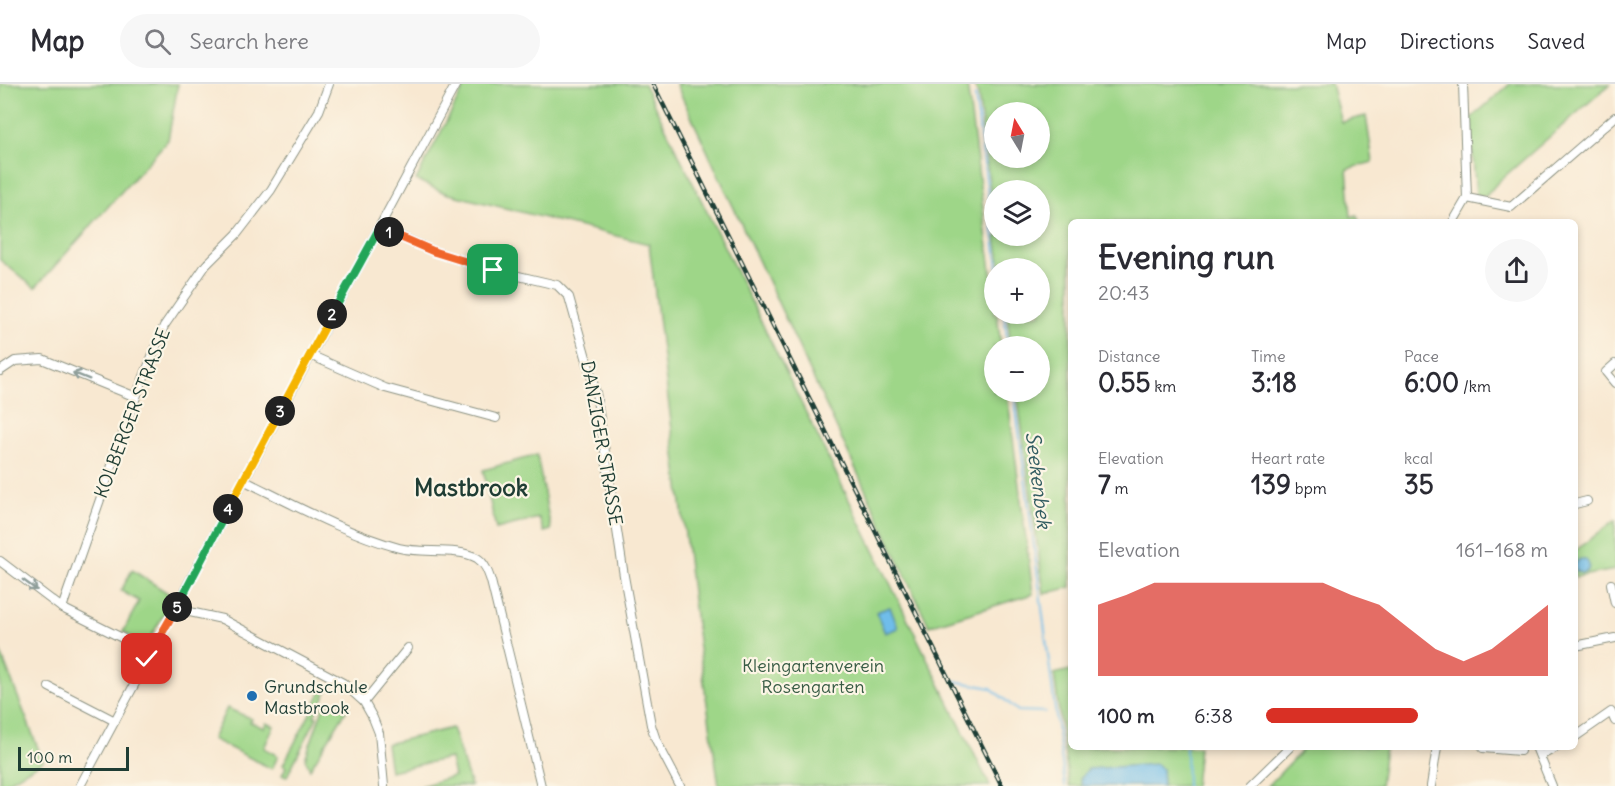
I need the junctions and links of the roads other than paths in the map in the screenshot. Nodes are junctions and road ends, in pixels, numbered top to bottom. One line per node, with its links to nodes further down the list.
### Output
1 (328, 84): 12 (street, KOLBERGER STRASSE)
2 (456, 84): 7 (street)
3 (1463, 84): 5 (street)
4 (1615, 117): 5 (street)
5 (1467, 198): 6 (street)
6 (1455, 219)
7 (380, 227): 8 (street); 40 (street, DANZIGER STRASSE)
8 (310, 356): 13 (street); 14 (street)
9 (1615, 364): 11 (street)
10 (0, 371): 12 (street, one-way to 10)
11 (1615, 383)
12 (135, 397): 20 (street, KOLBERGER STRASSE)
13 (496, 418)
14 (243, 480): 21 (street); 39 (street)
15 (1587, 501): 16 (street)
16 (1578, 503)
17 (0, 561): 20 (street, one-way to 20)
18 (1611, 584): 19 (street)
19 (1615, 603)
20 (62, 608): 25 (street)
21 (176, 609): 25 (street); 27 (street)
22 (1615, 638): 23 (street)
23 (1578, 644)
24 (408, 648): 27 (street)
25 (150, 652): 29 (street)
26 (49, 687): 29 (street)
27 (364, 702): 38 (street)
28 (1613, 711): 30 (street); 31 (street)
29 (115, 721): 37 (street)
30 (1615, 721)
31 (1578, 735)
32 (1287, 750): 41 (street)
33 (1437, 750): 42 (street)
34 (1537, 750): 36 (street)
35 (1551, 750): 36 (street)
36 (1540, 756): 43 (street)
37 (80, 786)
38 (384, 786)
39 (541, 786)
40 (680, 786)
41 (1250, 786)
42 (1431, 786)
43 (1552, 786)

